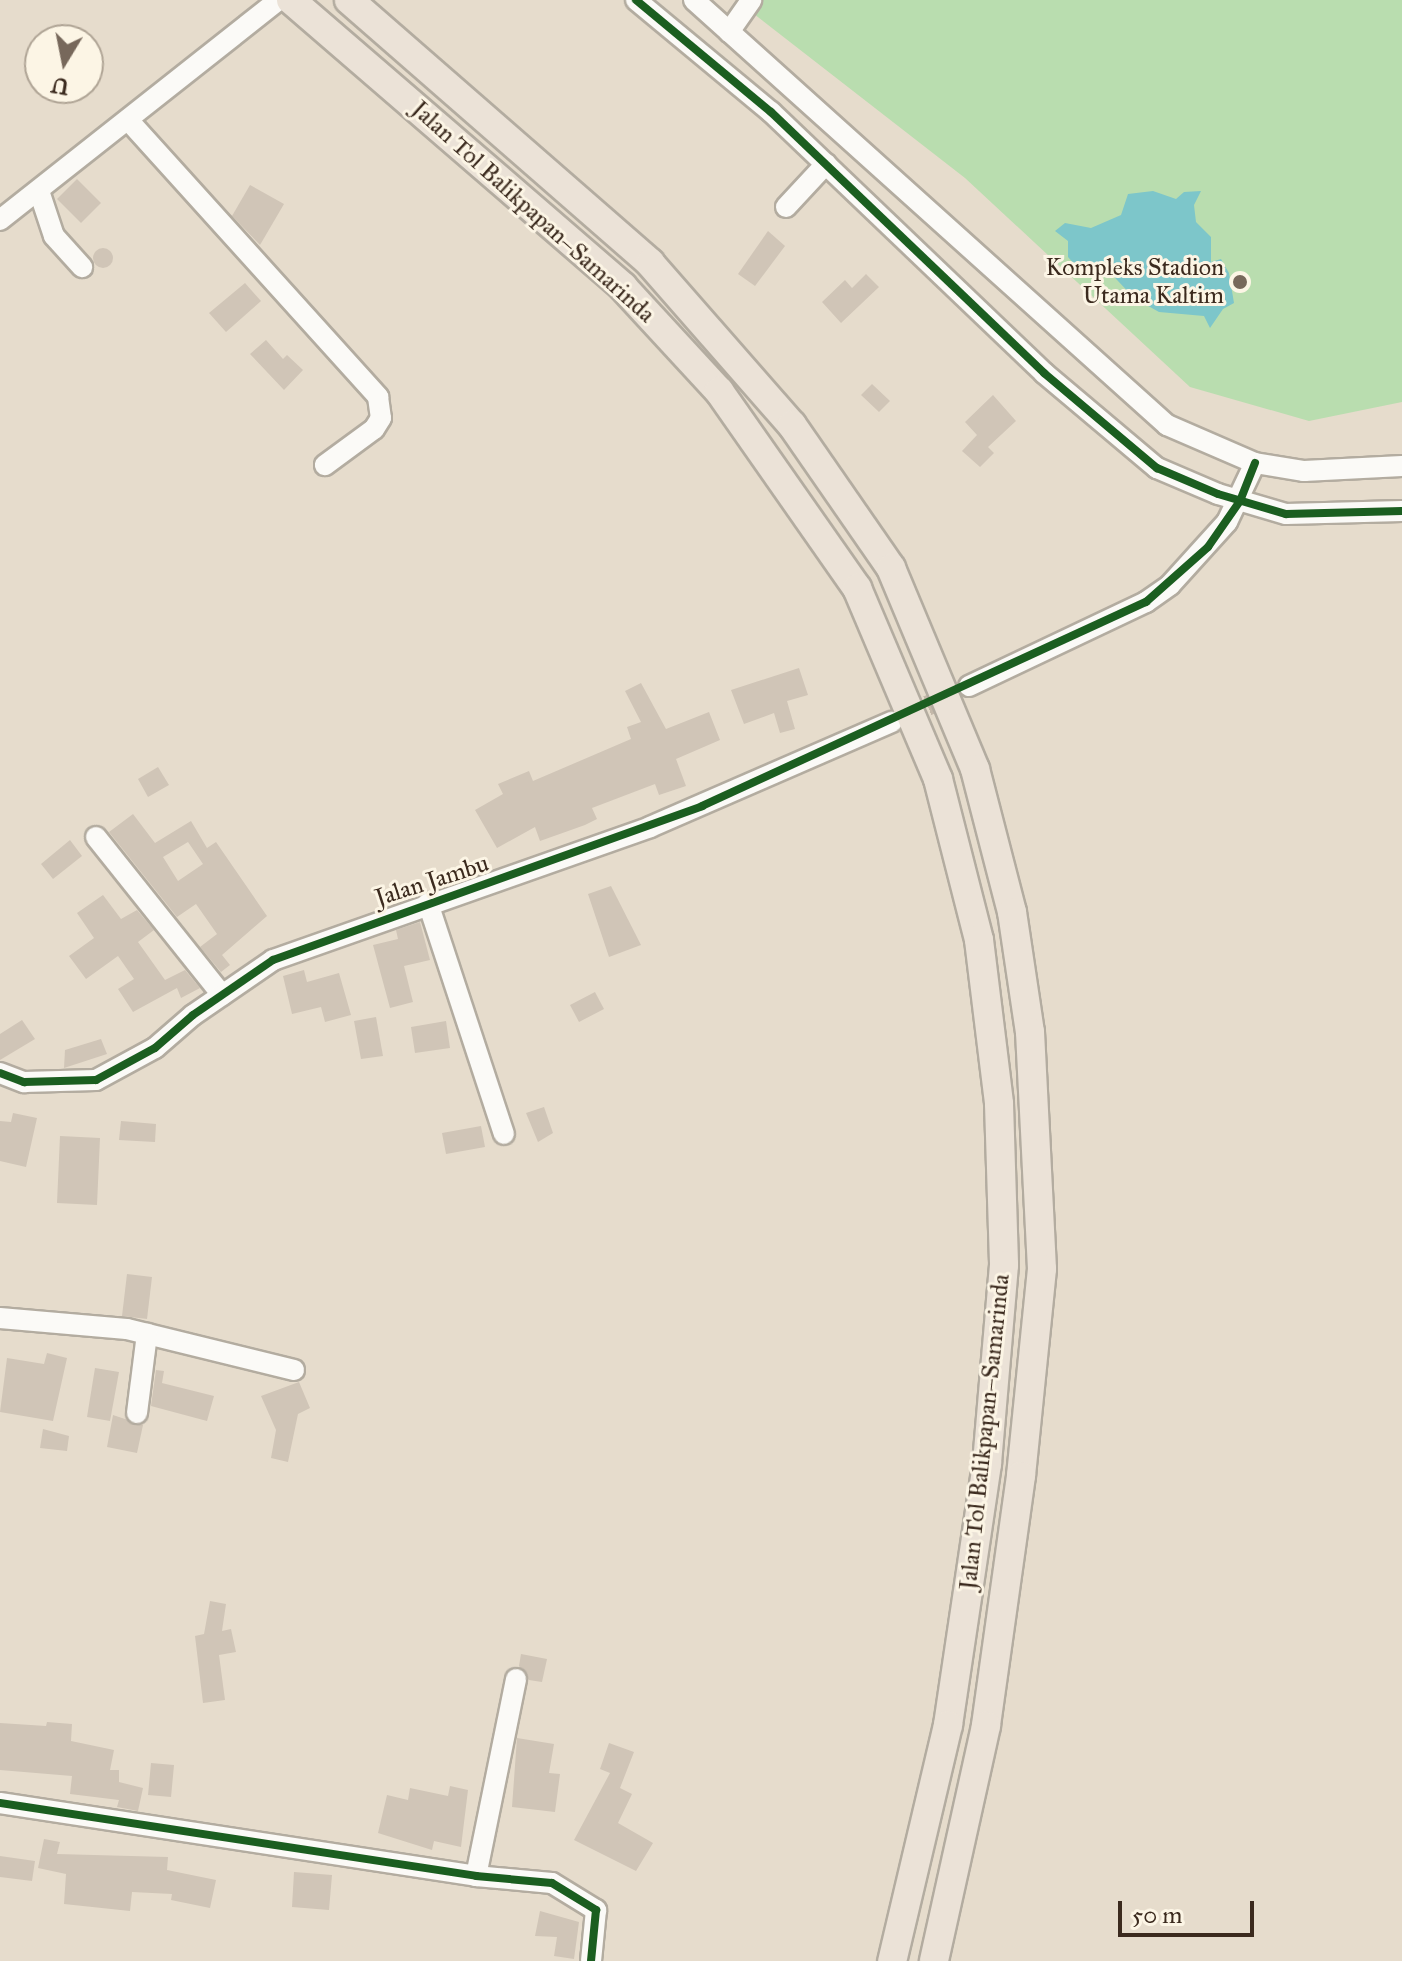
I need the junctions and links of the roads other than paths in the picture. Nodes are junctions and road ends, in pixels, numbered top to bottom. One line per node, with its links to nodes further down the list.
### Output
1 (279, 0): 8 (street)
2 (291, 0): 36 (highway, Jalan Tol Balikpapan–Samarinda)
3 (349, 0): 37 (highway, Jalan Tol Balikpapan–Samarinda)
4 (636, 0): 9 (street)
5 (694, 0): 7 (street)
6 (751, 0): 7 (street)
7 (729, 32): 10 (street)
8 (129, 121): 11 (street); 17 (street)
9 (826, 164): 12 (street); 13 (street)
10 (894, 181): 12 (street); 16 (street)
11 (39, 191): 14 (street); 15 (street)
12 (869, 206): 19 (street)
13 (786, 207)
14 (0, 220)
15 (82, 267)
16 (1255, 463): 18 (street); 19 (street)
17 (325, 465)
18 (1402, 466)
19 (1240, 501): 20 (street); 21 (street)
20 (1402, 511)
21 (969, 686)
22 (892, 722): 24 (street, Jalan Jambu)
23 (96, 837): 25 (street)
24 (428, 903): 25 (street, Jalan Jambu); 27 (street)
25 (222, 995): 26 (street, Jalan Jambu)
26 (0, 1073)
27 (504, 1134)
28 (0, 1318): 29 (street)
29 (147, 1334): 30 (street); 31 (street)
30 (294, 1370)
31 (137, 1413)
32 (516, 1679): 34 (street)
33 (0, 1803): 34 (street)
34 (476, 1876): 35 (street)
35 (591, 1961)
36 (892, 1961)
37 (934, 1961)

